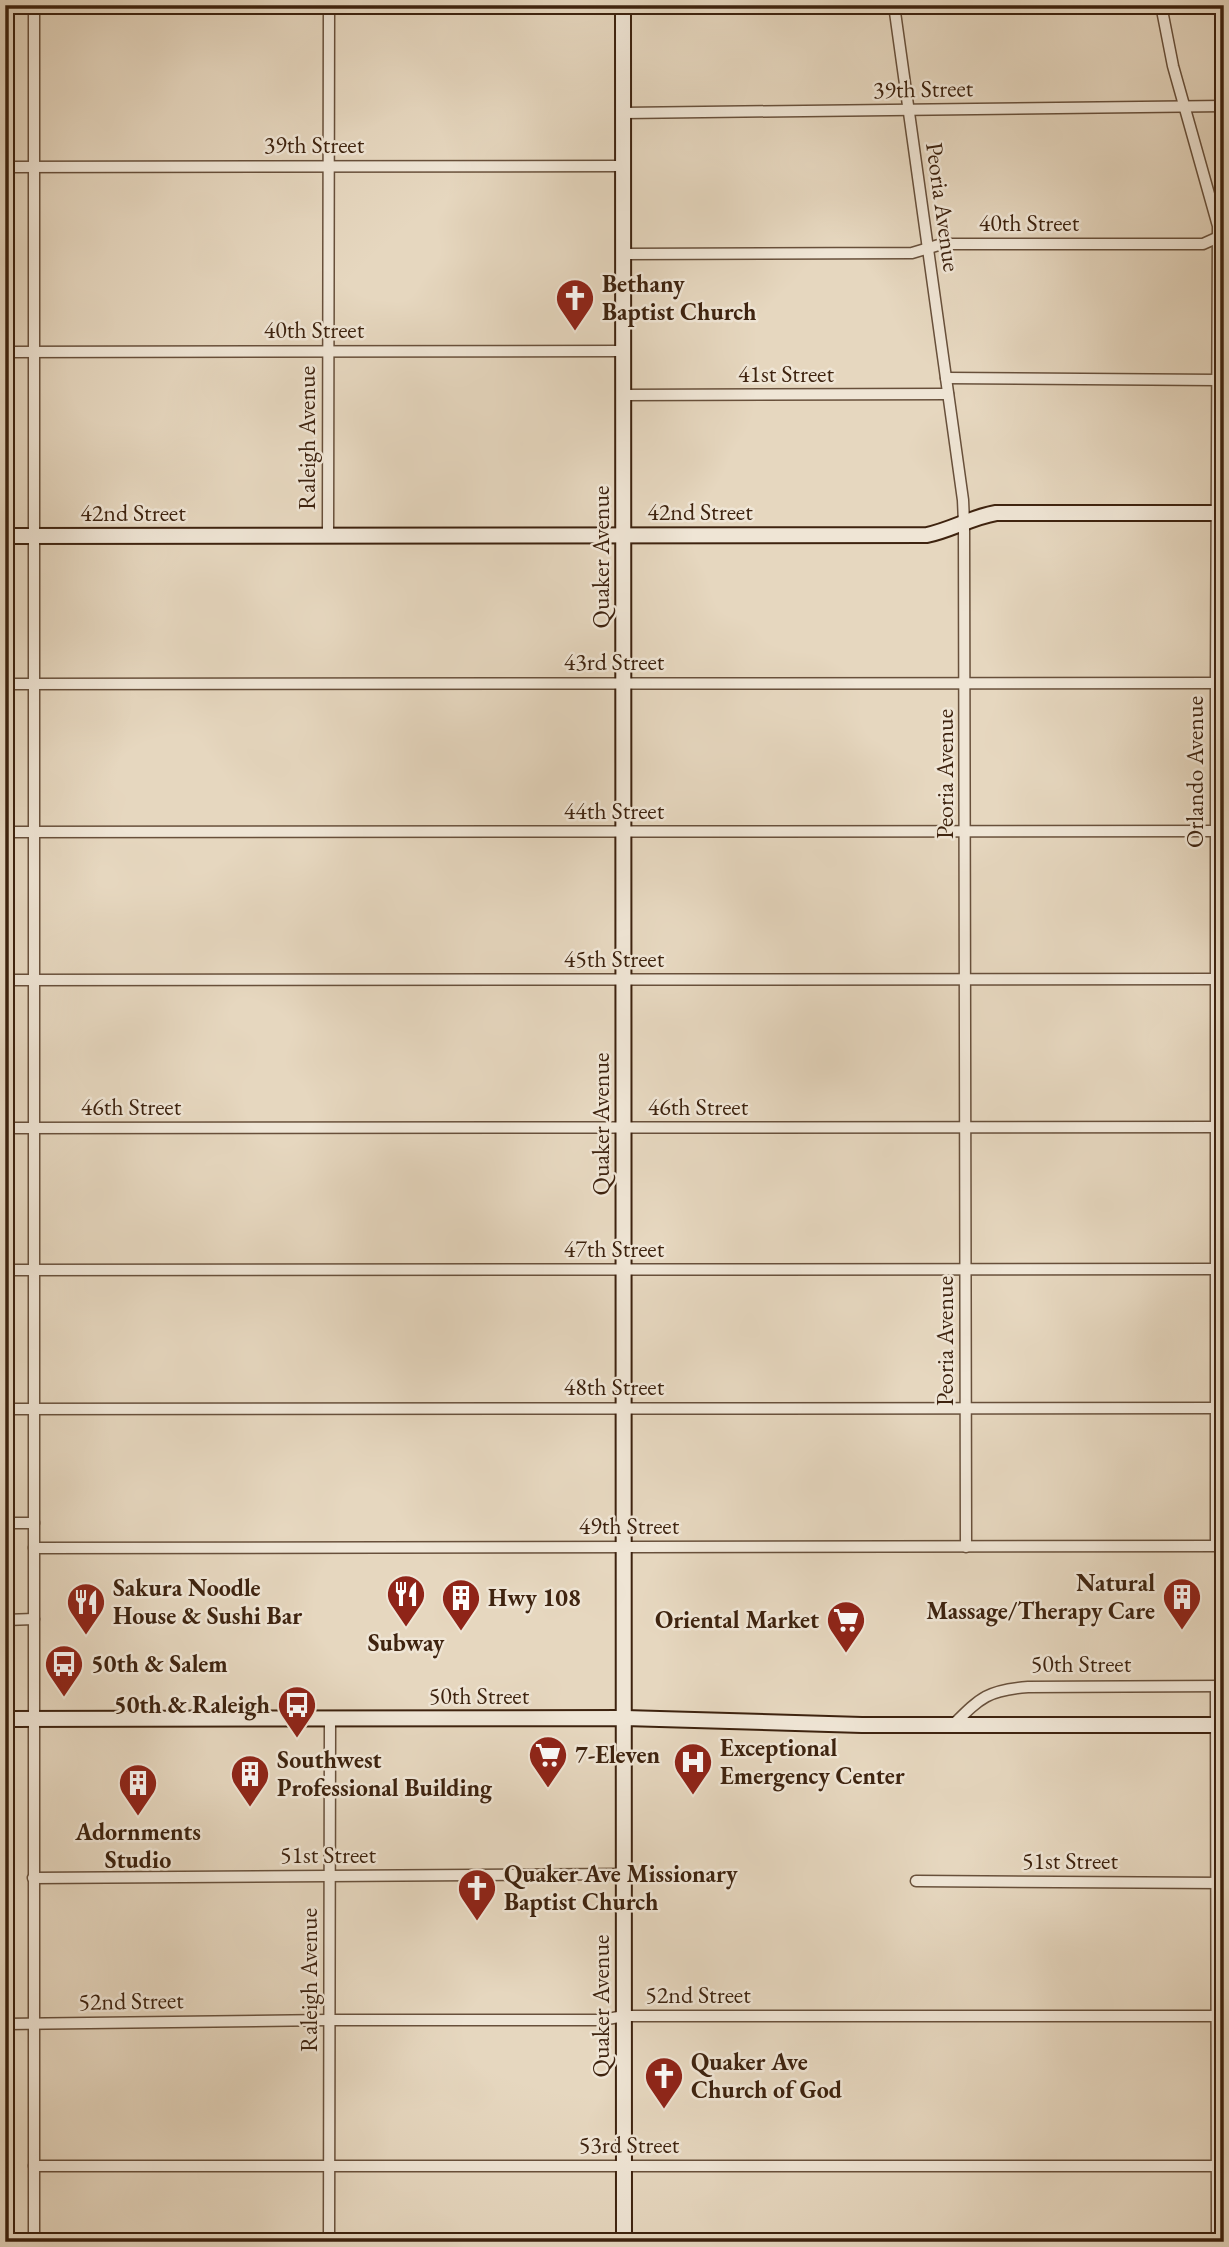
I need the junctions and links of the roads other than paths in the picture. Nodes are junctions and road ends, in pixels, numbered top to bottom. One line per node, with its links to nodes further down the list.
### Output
1 (34, 5): 13 (street)
2 (329, 5): 10 (street, Raleigh Avenue)
3 (623, 5): 9 (main road, Quaker Avenue)
4 (894, 5): 8 (street, Peoria Avenue)
5 (1161, 5): 7 (street, Orlando Avenue)
6 (1224, 106): 7 (street, 39th Street)
7 (1185, 107): 8 (street, 39th Street); 14 (street, Orlando Avenue)
8 (909, 110): 9 (street, 39th Street); 15 (street, Peoria Avenue)
9 (623, 113): 11 (main road, Quaker Avenue)
10 (329, 166): 11 (street, 39th Street); 13 (street, 39th Street); 17 (street, Raleigh Avenue)
11 (623, 166): 16 (main road, Quaker Avenue)
12 (5, 167): 13 (street, 39th Street)
13 (33, 167): 20 (street)
14 (1221, 237): 15 (street, 40th Street); 22 (street, Orlando Avenue)
15 (928, 248): 16 (street, 40th Street); 21 (street, Peoria Avenue)
16 (623, 254): 18 (main road, Quaker Avenue)
17 (328, 351): 18 (street, 40th Street); 20 (street, 40th Street); 27 (street, Raleigh Avenue)
18 (623, 351): 24 (main road, Quaker Avenue)
19 (5, 352): 20 (street, 40th Street)
20 (34, 352): 30 (street)
21 (946, 378): 22 (street); 23 (street, Peoria Avenue)
22 (1217, 380): 25 (street, Orlando Avenue)
23 (948, 394): 24 (street, 41st Street); 26 (street, Peoria Avenue)
24 (623, 395): 28 (main road, Quaker Avenue)
25 (1220, 513): 26 (main road, 42nd Street); 33 (street, Orlando Avenue)
26 (964, 523): 28 (main road, 42nd Street); 32 (street, Peoria Avenue)
27 (328, 535): 28 (main road, 42nd Street); 30 (main road, 42nd Street)
28 (623, 535): 31 (main road, Quaker Avenue)
29 (5, 536): 30 (main road, 42nd Street)
30 (33, 536): 35 (street)
31 (623, 683): 32 (street, 43rd Street); 35 (street, 43rd Street); 40 (main road, Quaker Avenue)
32 (965, 683): 33 (street, 43rd Street); 36 (street, Peoria Avenue)
33 (1220, 683): 37 (street, Orlando Avenue)
34 (5, 684): 35 (street, 43rd Street)
35 (33, 684): 39 (street)
36 (966, 831): 37 (street, 44th Street); 40 (street, 44th Street); 41 (street, Peoria Avenue)
37 (1220, 831): 42 (street, Orlando Avenue)
38 (5, 832): 39 (street, 44th Street)
39 (33, 832): 40 (street, 44th Street); 44 (street)
40 (624, 832): 45 (main road, Quaker Avenue)
41 (966, 979): 42 (street, 45th Street); 45 (street, 45th Street); 49 (street, Peoria Avenue)
42 (1220, 979): 50 (street, Orlando Avenue)
43 (5, 980): 44 (street, 45th Street)
44 (33, 980): 45 (street, 45th Street); 47 (street)
45 (624, 980): 48 (main road, Quaker Avenue)
46 (5, 1128): 47 (street, 46th Street)
47 (33, 1128): 48 (street, 46th Street); 54 (street)
48 (624, 1128): 49 (street, 46th Street); 55 (main road, Quaker Avenue)
49 (965, 1128): 50 (street, 46th Street); 51 (street, Peoria Avenue)
50 (1220, 1128): 52 (street, Orlando Avenue)
51 (965, 1269): 52 (street, 47th Street); 55 (street, 47th Street); 57 (street, Peoria Avenue)
52 (1220, 1269): 58 (street, Orlando Avenue)
53 (5, 1270): 54 (street, 47th Street)
54 (34, 1270): 55 (street, 47th Street); 60 (street)
55 (624, 1270): 56 (main road, Quaker Avenue)
56 (624, 1408): 57 (street, 48th Street); 60 (street, 48th Street); 64 (main road, Quaker Avenue)
57 (966, 1408): 58 (street, 48th Street); 65 (street, Peoria Avenue)
58 (1220, 1408): 63 (street, Orlando Avenue)
59 (5, 1409): 60 (street, 48th Street)
60 (34, 1409): 62 (street)
61 (5, 1523): 62 (street)
62 (34, 1523): 66 (street)
63 (1220, 1546): 65 (street, 49th Street)
64 (625, 1547): 65 (street, 49th Street); 66 (street, 49th Street); 72 (main road, Quaker Avenue)
65 (967, 1547)
66 (34, 1548): 68 (street)
67 (5, 1619): 68 (street); 69 (street)
68 (34, 1619): 74 (street)
69 (5, 1685)
70 (1220, 1686): 75 (street); 76 (street, 50th Street)
71 (330, 1718): 72 (main road, 50th Street); 74 (main road, 50th Street); 78 (street, Raleigh Avenue)
72 (625, 1718): 76 (main road, 50th Street); 77 (main road, Quaker Avenue)
73 (5, 1719): 74 (main road, 50th Street)
74 (34, 1719): 79 (street)
75 (1220, 1725): 76 (main road, 50th Street); 81 (street)
76 (952, 1726)
77 (624, 1874): 78 (street, 51st Street); 82 (main road, Quaker Avenue)
78 (330, 1876): 79 (street, 51st Street); 84 (street, Raleigh Avenue)
79 (33, 1878): 86 (street)
80 (916, 1881): 81 (street, 51st Street)
81 (1220, 1883): 83 (street)
82 (624, 2016): 83 (street, 52nd Street); 84 (street, 52nd Street); 89 (main road, Quaker Avenue)
83 (1220, 2016): 90 (street)
84 (329, 2020): 86 (street, 52nd Street); 88 (street, Raleigh Avenue)
85 (5, 2024): 86 (street, 52nd Street)
86 (33, 2024): 87 (street)
87 (34, 2166): 88 (street, 53rd Street); 91 (street)
88 (329, 2166): 89 (street, 53rd Street); 92 (street, Raleigh Avenue)
89 (624, 2166): 90 (street, 53rd Street); 93 (main road, Quaker Avenue)
90 (1220, 2166): 94 (street)
91 (34, 2242)
92 (329, 2242)
93 (624, 2242)
94 (1217, 2242)

